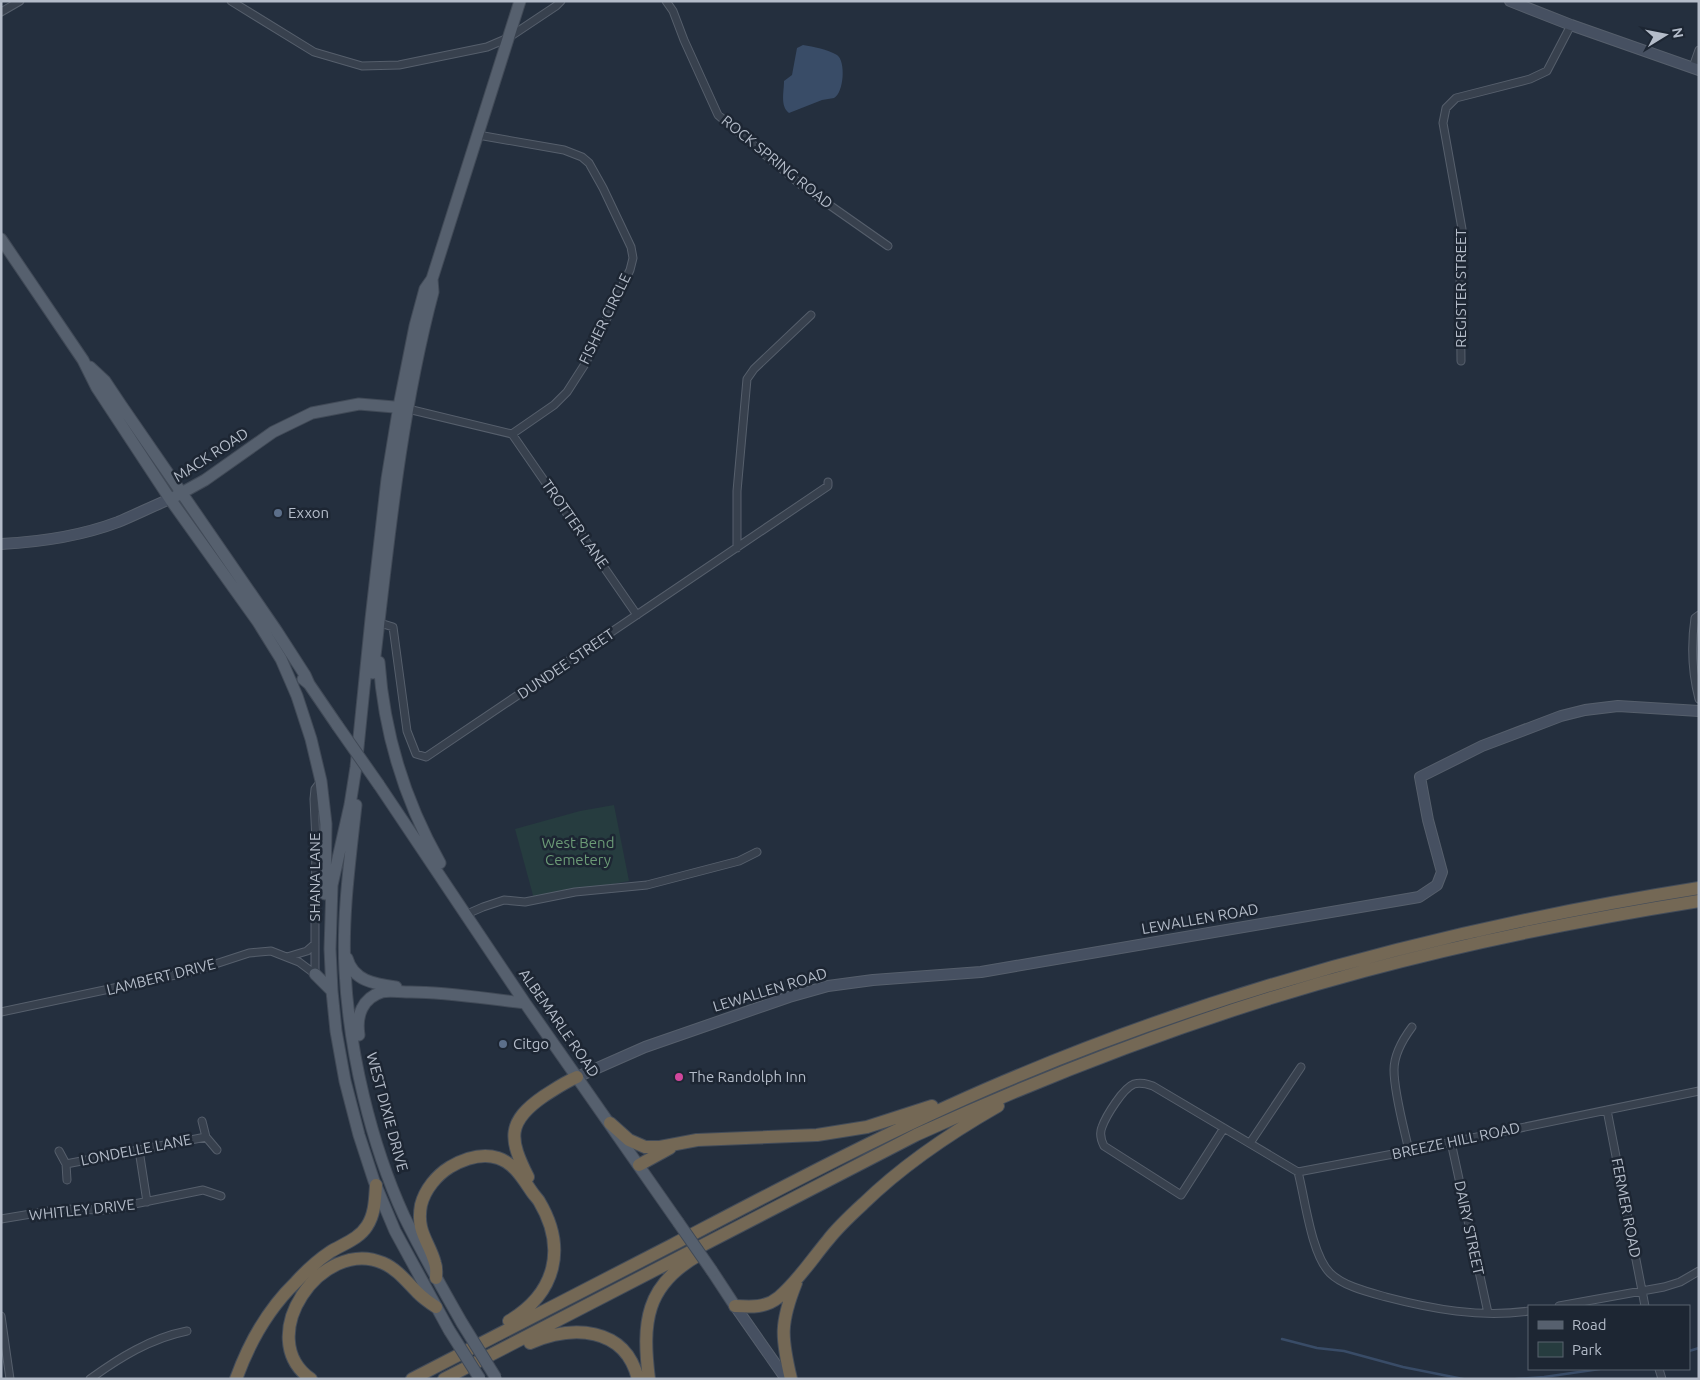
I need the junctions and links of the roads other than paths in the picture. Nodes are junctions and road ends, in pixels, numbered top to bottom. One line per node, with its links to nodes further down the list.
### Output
1 (20, 1): 7 (street)
2 (231, 1): 9 (street)
3 (520, 1): 9 (main road)
4 (561, 1): 9 (street)
5 (666, 1): 14 (street, ROCK SPRING ROAD)
6 (1510, 1): 8 (street)
7 (1, 12)
8 (1571, 25): 11 (street); 17 (street, REGISTER STREET)
9 (508, 38): 12 (main road)
10 (1699, 50): 11 (street)
11 (1696, 68)
12 (478, 135): 18 (main road); 19 (street, FISHER CIRCLE)
13 (1, 239): 16 (main road)
14 (888, 246)
15 (811, 315): 24 (street)
16 (83, 360): 21 (main road, ALBEMARLE ROAD); 22 (main road)
17 (1461, 361)
18 (404, 408): 19 (street); 21 (main road, MACK ROAD); 27 (main road); 34 (main road)
19 (512, 434): 25 (street, TROTTER LANE)
20 (828, 482): 24 (street, DUNDEE STREET)
21 (182, 493): 22 (main road, MACK ROAD); 30 (main road, ALBEMARLE ROAD)
22 (170, 499): 23 (street, MACK ROAD); 29 (main road)
23 (1, 544)
24 (736, 548): 25 (street, DUNDEE STREET)
25 (638, 615): 27 (street, DUNDEE STREET)
26 (1699, 615): 31 (street)
27 (380, 623): 28 (main road)
28 (377, 644): 34 (main road); 36 (main road)
29 (274, 646): 30 (main road, ALBEMARLE ROAD); 33 (main road)
30 (309, 684): 36 (main road, ALBEMARLE ROAD, bridge)
31 (1699, 699)
32 (1699, 711): 52 (street, LEWALLEN ROAD)
33 (321, 781): 40 (street, SHANA LANE); 41 (main road)
34 (349, 828): 41 (main road, WEST DIXIE DRIVE); 42 (main road, WEST DIXIE DRIVE)
35 (758, 852): 39 (street)
36 (446, 884): 39 (main road, ALBEMARLE ROAD)
37 (1699, 888): 53 (highway)
38 (1699, 901): 54 (highway)
39 (466, 914): 47 (main road, ALBEMARLE ROAD)
40 (315, 944): 43 (street); 44 (street, SHANA LANE)
41 (330, 949): 45 (main road, WEST DIXIE DRIVE)
42 (345, 952): 46 (main road); 50 (main road, WEST DIXIE DRIVE)
43 (287, 957): 44 (street, LAMBERT DRIVE); 48 (street, LAMBERT DRIVE)
44 (315, 974): 45 (main road)
45 (332, 991): 72 (main road, WEST DIXIE DRIVE)
46 (412, 991): 47 (main road); 50 (main road)
47 (526, 1003): 52 (main road, ALBEMARLE ROAD)
48 (1, 1012)
49 (1412, 1027): 67 (street)
50 (357, 1064): 79 (main road, WEST DIXIE DRIVE)
51 (1301, 1067): 62 (street)
52 (577, 1077): 58 (main road, ALBEMARLE ROAD); 74 (highway)
53 (1006, 1081): 63 (highway); 90 (highway)
54 (1036, 1083): 77 (highway); 80 (highway)
55 (1699, 1091): 56 (street, BREEZE HILL ROAD)
56 (1607, 1110): 61 (street, BREEZE HILL ROAD); 81 (street, FERMER ROAD)
57 (202, 1121): 60 (street)
58 (610, 1123): 63 (highway); 69 (main road, ALBEMARLE ROAD)
59 (1224, 1128): 59 (street); 62 (street)
60 (206, 1137): 65 (street, LONDELLE LANE); 66 (street)
61 (1451, 1142): 67 (street, BREEZE HILL ROAD); 87 (street, DAIRY STREET)
62 (1250, 1143): 70 (street)
63 (676, 1144): 69 (highway)
64 (59, 1150): 68 (street)
65 (138, 1150): 68 (street, LONDELLE LANE); 75 (street)
66 (217, 1150)
67 (1409, 1151): 70 (street, BREEZE HILL ROAD)
68 (66, 1164): 71 (street)
69 (639, 1165): 84 (main road, ALBEMARLE ROAD, bridge)
70 (1298, 1172): 87 (street)
71 (67, 1180)
72 (376, 1185): 85 (main road, WEST DIXIE DRIVE); 96 (highway)
73 (221, 1196): 75 (street, WHITLEY DRIVE)
74 (538, 1200): 79 (highway); 90 (highway)
75 (147, 1202): 76 (street, WHITLEY DRIVE)
76 (1, 1219)
77 (738, 1227): 92 (highway); 102 (highway)
78 (1699, 1271): 81 (street)
79 (436, 1278): 93 (main road, WEST DIXIE DRIVE, bridge)
80 (798, 1278): 84 (highway); 104 (highway)
81 (1642, 1292): 82 (street); 83 (street, FERMER ROAD)
82 (1565, 1305)
83 (1645, 1305)
84 (735, 1306): 103 (street, ALBEMARLE ROAD)
85 (436, 1307): 97 (highway); 100 (main road, WEST DIXIE DRIVE, bridge)
86 (1528, 1311): 87 (street)
87 (1488, 1313)
88 (1, 1316): 91 (street)
89 (187, 1330): 95 (street)
90 (493, 1336): 98 (highway)
91 (3, 1350): 94 (street)
92 (496, 1352): 99 (highway); 101 (highway)
93 (496, 1378)
94 (10, 1379)
95 (90, 1379)
96 (236, 1379)
97 (311, 1379)
98 (412, 1379)
99 (444, 1379)
100 (480, 1379)
101 (638, 1379)
102 (649, 1379)
103 (786, 1379)
104 (791, 1379)

